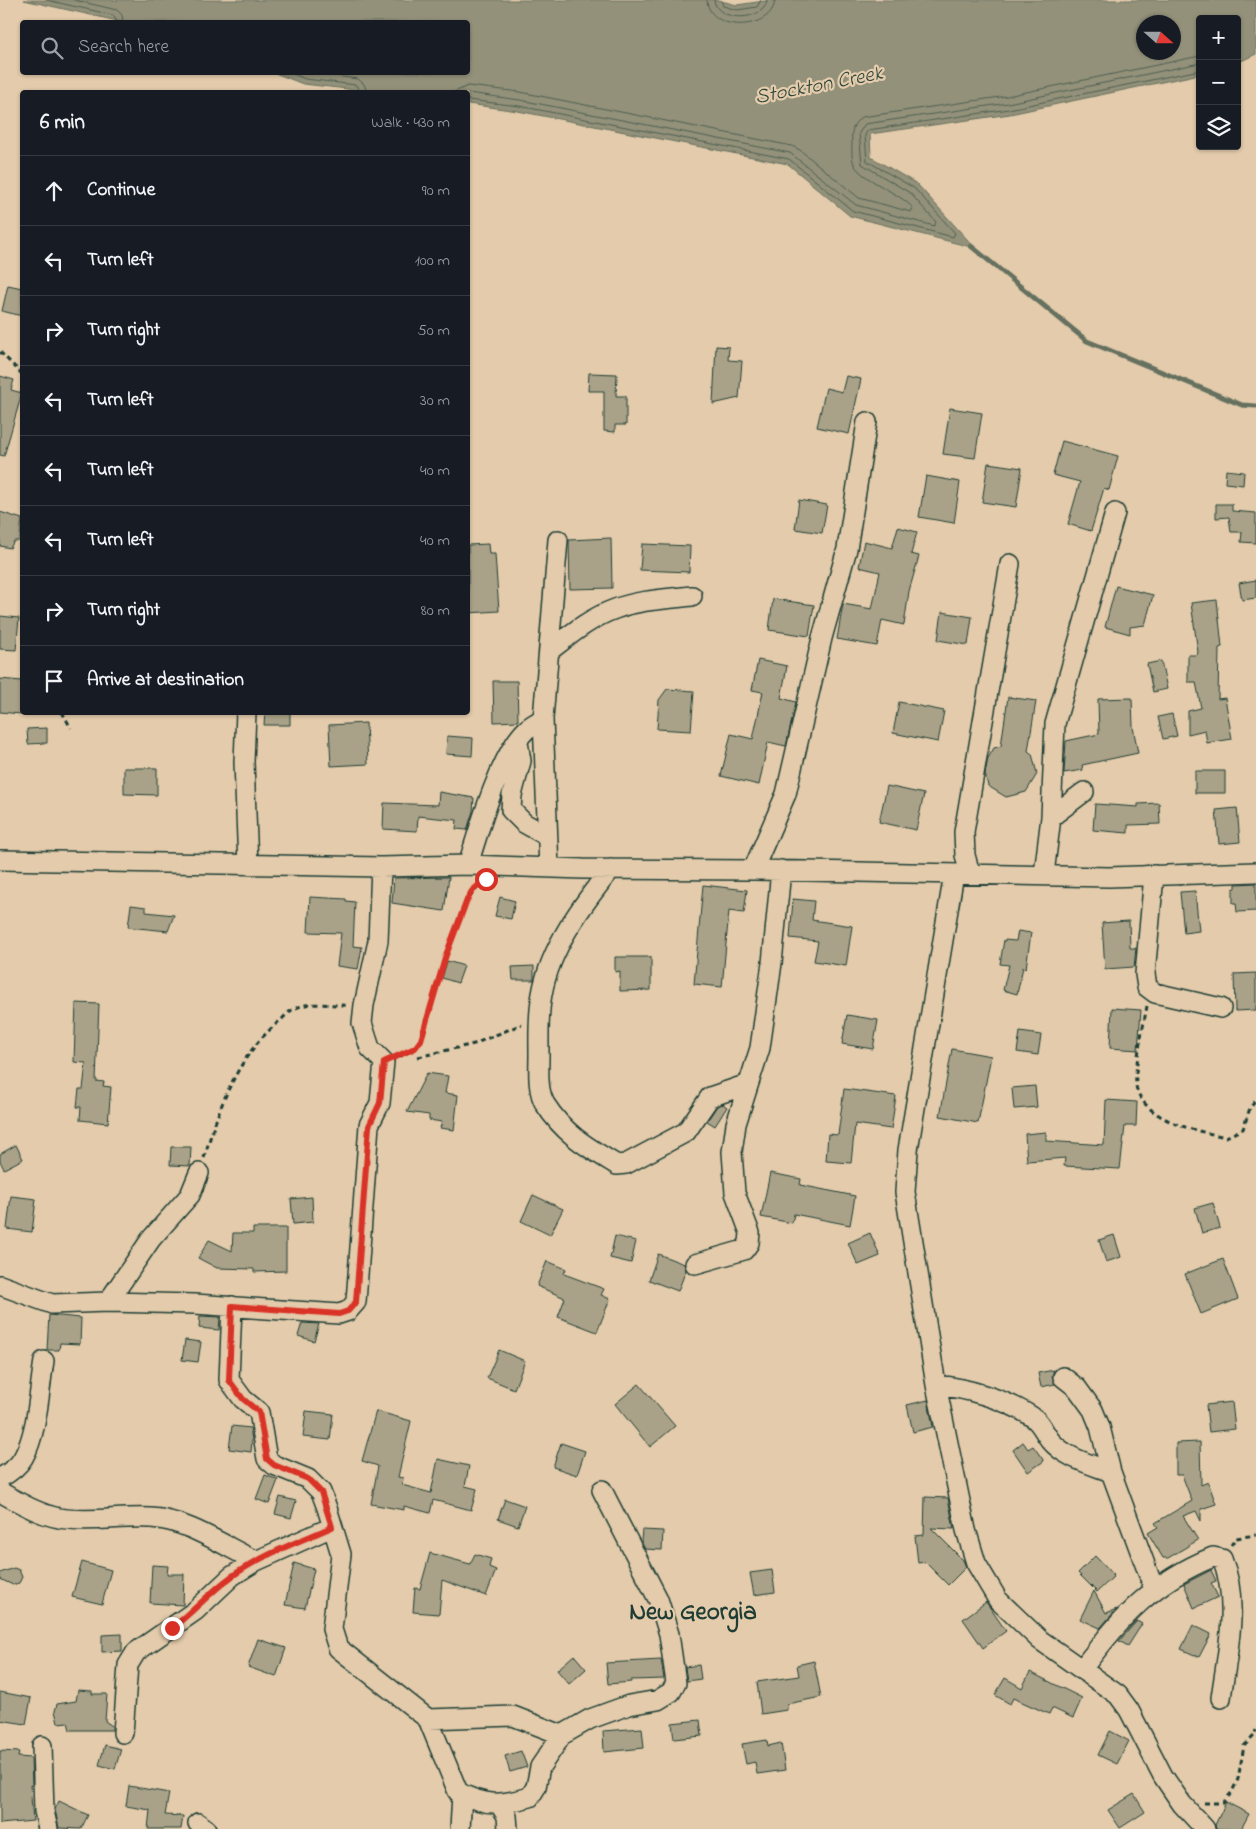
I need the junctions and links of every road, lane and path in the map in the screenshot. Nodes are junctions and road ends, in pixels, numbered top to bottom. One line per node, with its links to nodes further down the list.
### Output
1 (0, 352): 2 (path)
2 (20, 372)
3 (867, 422): 23 (street)
4 (1115, 513): 15 (street)
5 (558, 540): 8 (street)
6 (1010, 564): 26 (street)
7 (692, 596): 8 (street)
8 (549, 651): 11 (street)
9 (64, 715): 12 (path)
10 (246, 715): 18 (street)
11 (543, 719): 13 (street); 16 (street)
12 (71, 728)
13 (518, 742): 16 (street); 19 (street)
14 (1084, 792): 15 (street)
15 (1051, 817): 27 (street)
16 (547, 836): 21 (street)
17 (0, 860): 18 (street)
18 (248, 865): 20 (street)
19 (468, 865): 20 (street); 21 (street)
20 (381, 867): 31 (street)
21 (549, 868): 22 (street)
22 (611, 869): 23 (street); 33 (street)
23 (753, 870): 24 (street)
24 (781, 870): 26 (street); 36 (street)
25 (1256, 872): 28 (street)
26 (962, 874): 27 (street); 45 (street)
27 (1044, 874): 28 (street)
28 (1109, 877): 30 (street)
29 (486, 879): 35 (path)
30 (1149, 990): 32 (street); 37 (path)
31 (364, 1005): 35 (street); 38 (path)
32 (1220, 1008)
33 (539, 1012): 34 (path); 36 (street)
34 (418, 1057)
35 (384, 1062): 42 (street)
36 (748, 1084): 39 (street)
37 (1256, 1100)
38 (199, 1173): 41 (street)
39 (695, 1264)
40 (0, 1285): 41 (street)
41 (108, 1302): 42 (street)
42 (232, 1306): 50 (street)
43 (44, 1361): 47 (street)
44 (1063, 1377): 46 (street)
45 (936, 1386): 46 (street); 55 (street)
46 (1111, 1472): 54 (street)
47 (0, 1478)
48 (602, 1490): 60 (street)
49 (0, 1492): 53 (street)
50 (332, 1527): 53 (street); 57 (street)
51 (1256, 1535): 52 (path)
52 (1222, 1559): 54 (street); 56 (street)
53 (256, 1561): 59 (street)
54 (1154, 1589): 55 (street)
55 (1082, 1669): 63 (street)
56 (1221, 1698)
57 (428, 1718): 60 (street); 62 (street)
58 (1256, 1730): 63 (path)
59 (123, 1733)
60 (562, 1735): 64 (street)
61 (42, 1746): 65 (street)
62 (462, 1794): 64 (street); 66 (street)
63 (1182, 1804): 68 (street)
64 (500, 1805): 67 (street)
65 (48, 1829)
66 (460, 1829)
67 (508, 1829)
68 (1205, 1829)

